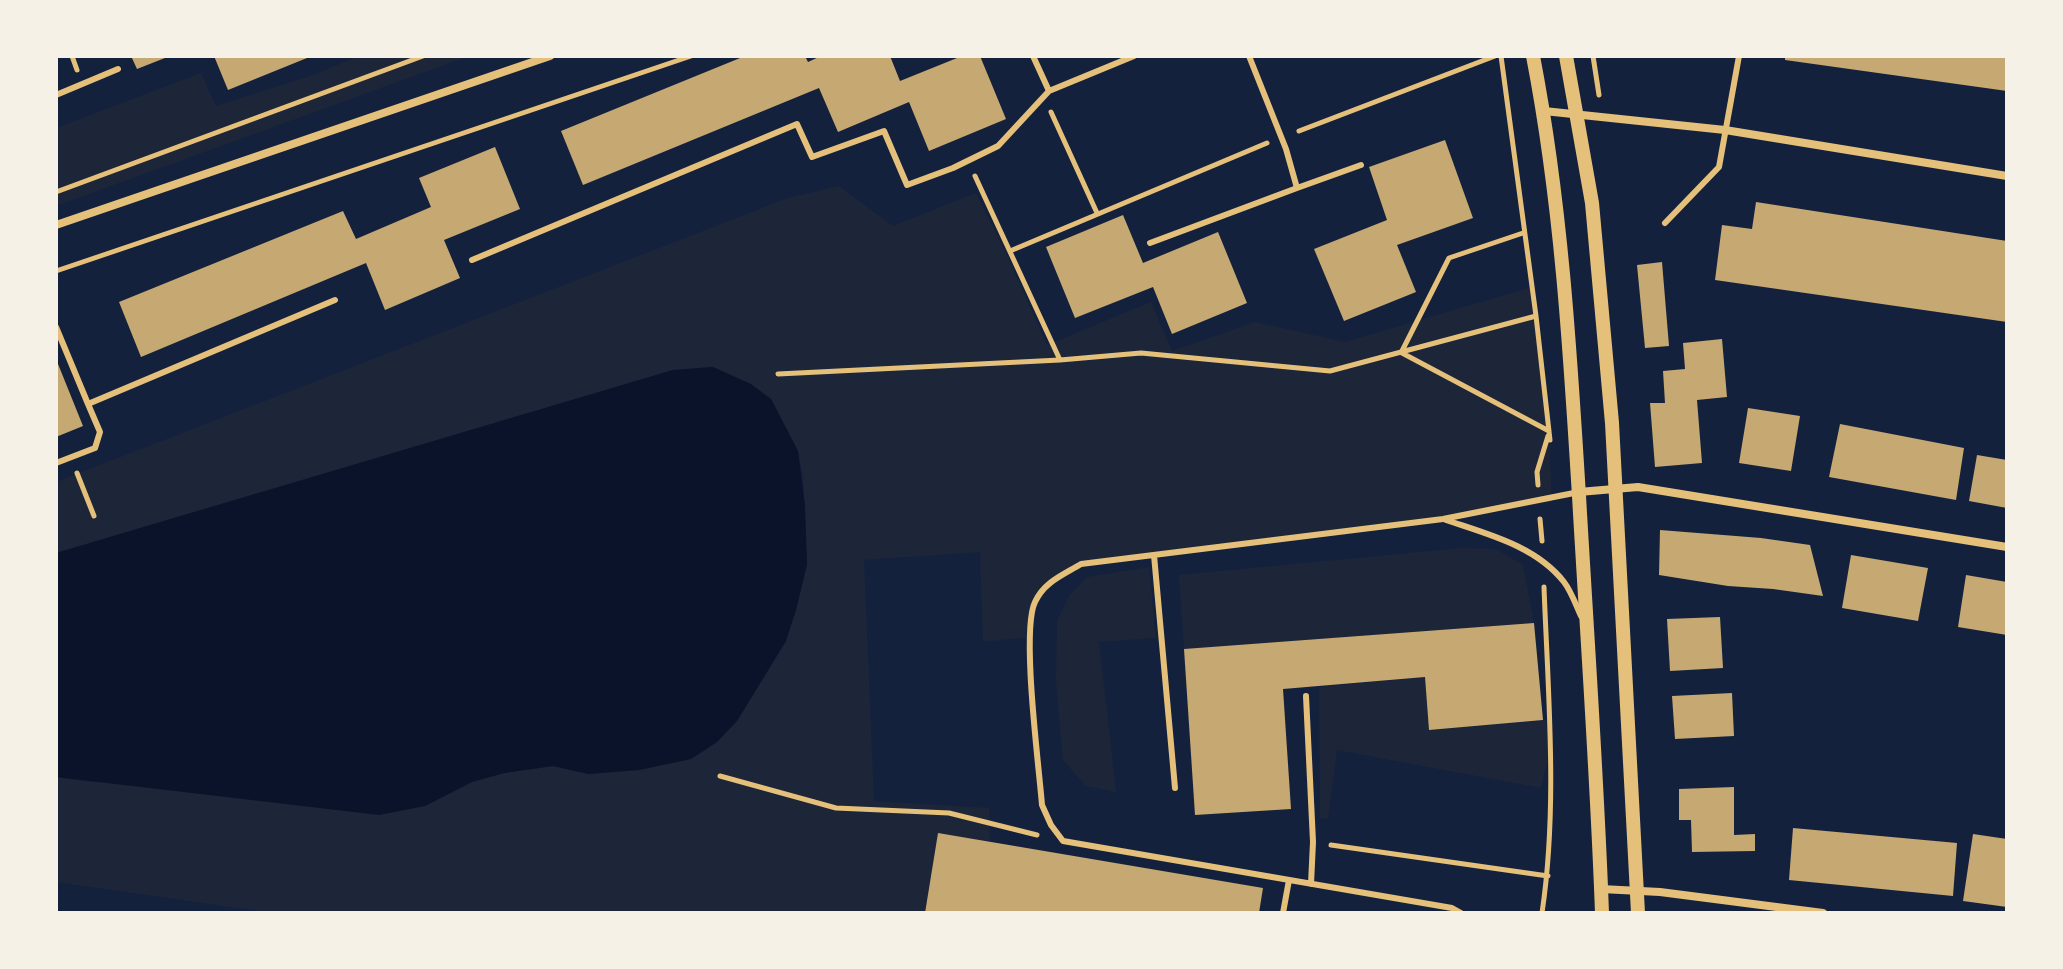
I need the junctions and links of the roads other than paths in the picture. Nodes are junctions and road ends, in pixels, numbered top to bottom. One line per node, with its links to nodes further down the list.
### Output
1 (550, 56): 18 (street)
2 (1033, 56): 9 (lane)
3 (1134, 56): 9 (lane)
4 (1249, 56): 16 (lane)
5 (1533, 56): 11 (street)
6 (1566, 56): 12 (street)
7 (1739, 56): 13 (lane)
8 (118, 69): 10 (lane)
9 (1046, 93): 20 (lane)
10 (56, 95)
11 (1544, 111): 12 (street); 26 (street)
12 (1577, 113): 13 (street); 25 (street)
13 (1725, 130): 15 (street); 17 (lane)
14 (1361, 165): 16 (lane)
15 (2007, 176)
16 (1297, 188): 19 (lane)
17 (1665, 223)
18 (56, 225)
19 (1150, 243)
20 (472, 260)
21 (335, 300): 23 (lane)
22 (56, 327): 23 (lane)
23 (88, 404): 24 (lane)
24 (56, 463)
25 (1615, 488): 26 (street); 28 (street); 36 (street)
26 (1579, 492): 27 (lane); 30 (street)
27 (1443, 519): 29 (lane); 30 (lane)
28 (2007, 547)
29 (1154, 555): 32 (lane); 33 (lane)
30 (1587, 627): 35 (street)
31 (1306, 696): 34 (lane)
32 (1175, 788)
33 (1289, 880): 34 (lane); 37 (lane)
34 (1311, 884): 38 (lane)
35 (1601, 889): 36 (street); 39 (street)
36 (1637, 891): 40 (street); 41 (street)
37 (1283, 913)
38 (1461, 913)
39 (1602, 913)
40 (1638, 913)
41 (1823, 913)

